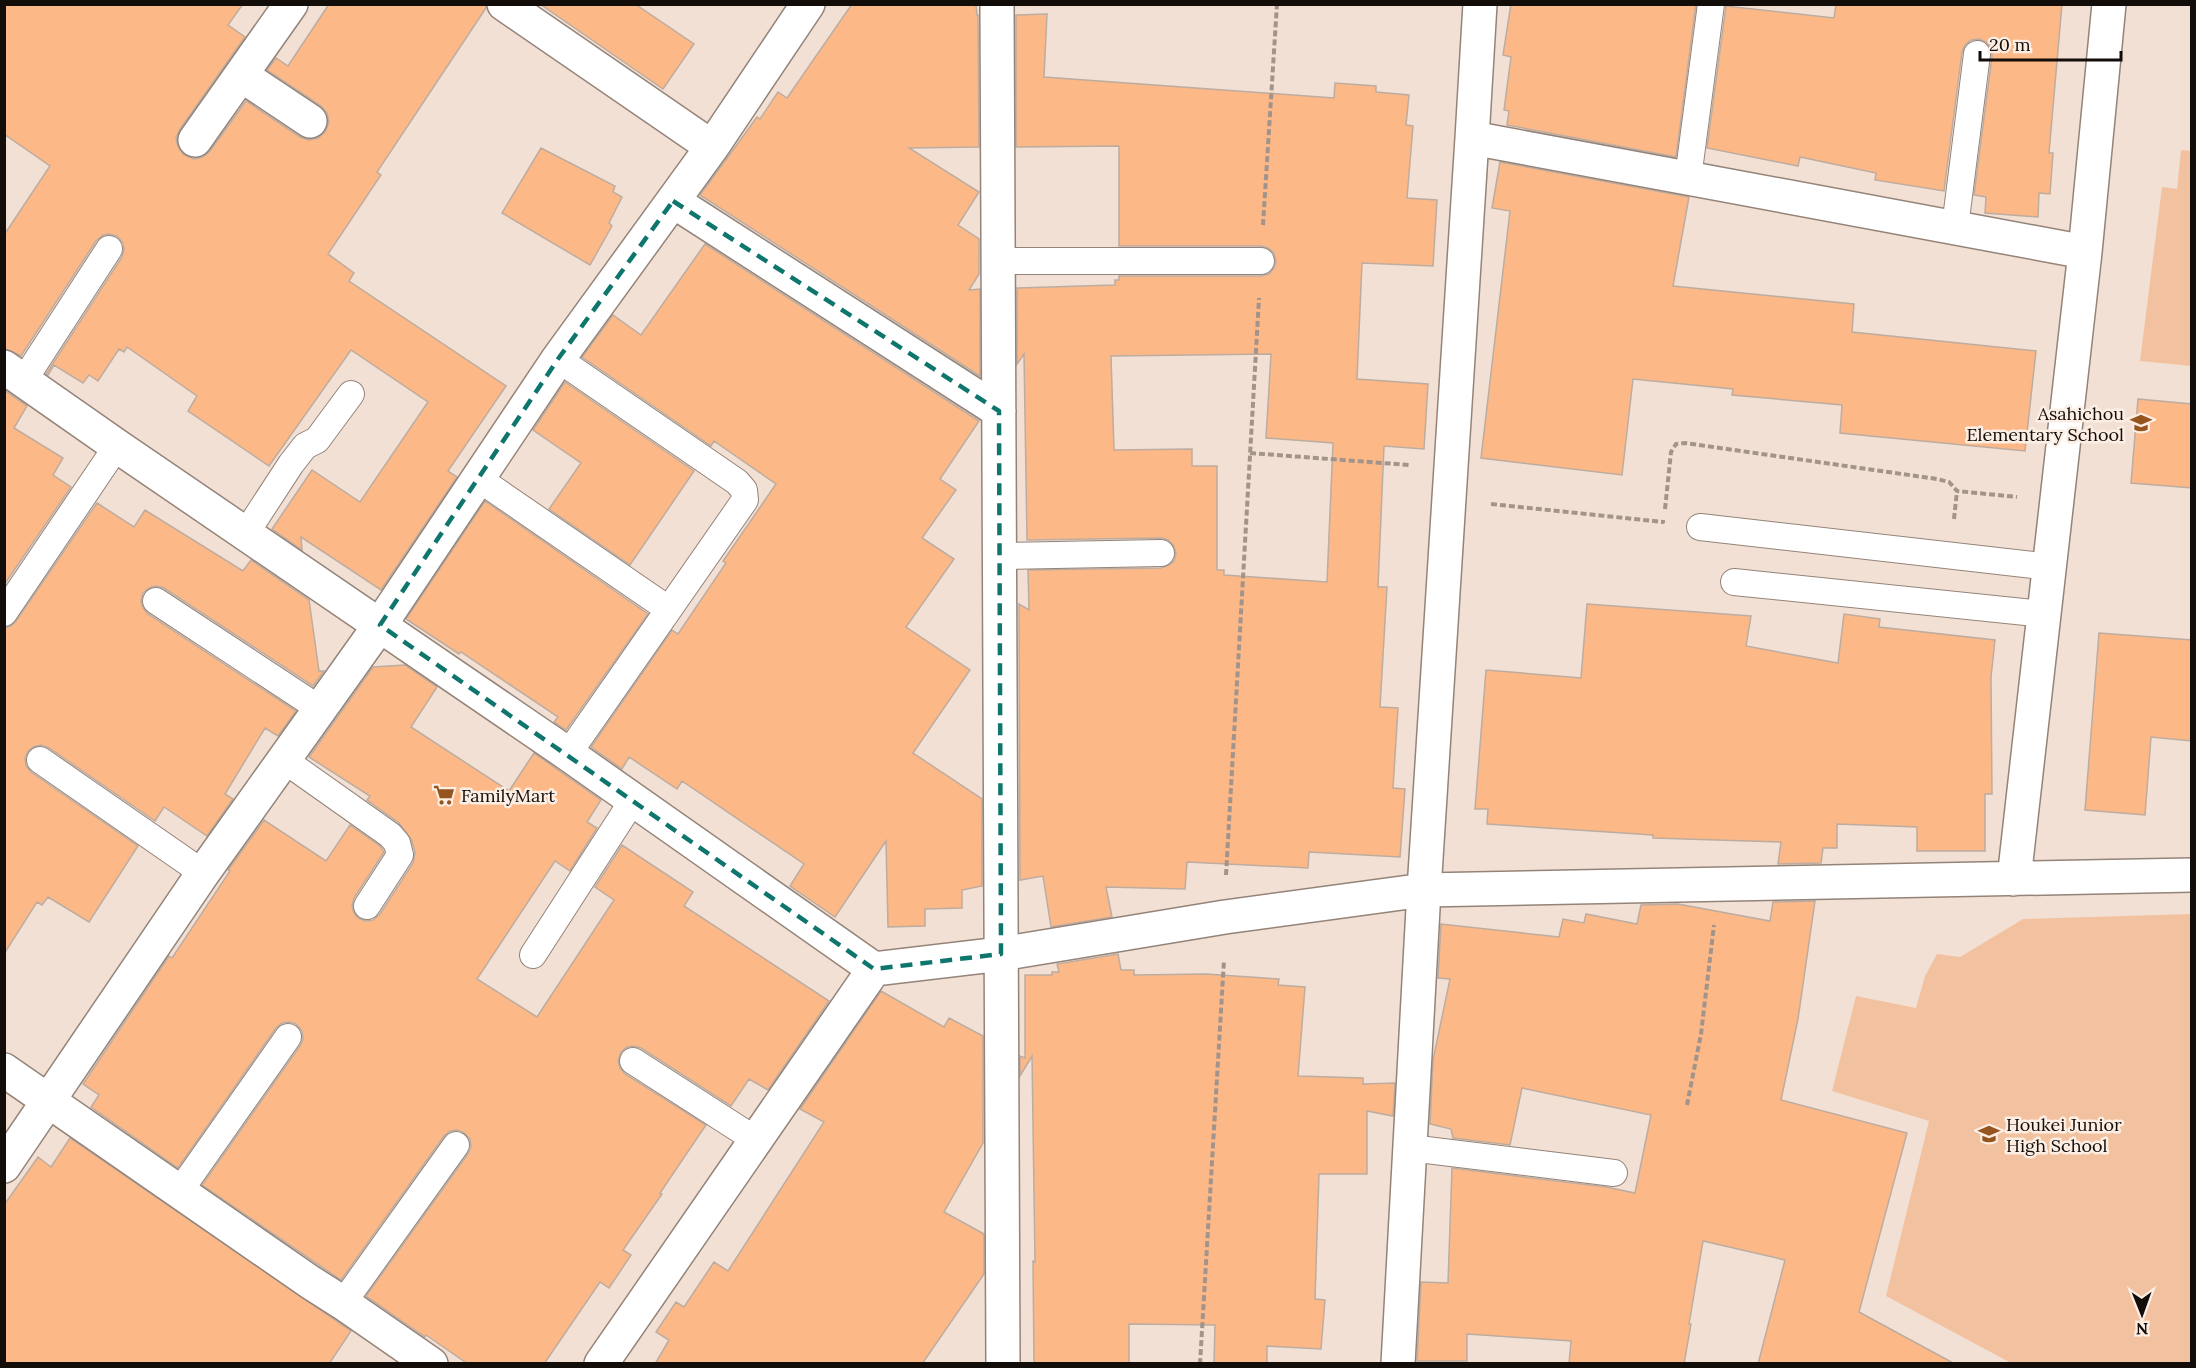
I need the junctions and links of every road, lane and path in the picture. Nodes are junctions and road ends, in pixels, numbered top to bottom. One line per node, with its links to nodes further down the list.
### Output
1 (291, 4): 10 (street)
2 (504, 4): 14 (street)
3 (808, 4): 14 (street)
4 (998, 4): 20 (street)
5 (1276, 4): 21 (path)
6 (1480, 4): 12 (street)
7 (1711, 4): 15 (lane)
8 (2109, 4): 19 (street)
9 (1977, 54): 17 (lane)
10 (241, 75): 11 (street); 13 (street)
11 (310, 121)
12 (1472, 138): 15 (street); 29 (street)
13 (195, 140)
14 (712, 147): 16 (street)
15 (1688, 178): 17 (street)
16 (674, 201): 22 (street); 25 (street)
17 (1955, 227): 19 (street)
18 (109, 249): 23 (lane)
19 (2085, 252): 30 (street)
20 (998, 261): 21 (lane); 25 (street)
21 (1261, 261): 27 (path)
22 (558, 359): 28 (street); 38 (lane)
23 (14, 374): 26 (street)
24 (351, 394): 32 (lane)
25 (999, 411): 34 (street)
26 (117, 446): 32 (street); 39 (lane)
27 (1250, 453): 29 (path); 53 (path)
28 (479, 479): 38 (lane); 41 (street)
29 (1451, 484): 30 (path); 51 (street)
30 (2057, 501): 35 (street)
31 (1700, 527): 35 (lane)
32 (246, 533): 41 (street)
33 (1161, 553): 34 (lane)
34 (1000, 556): 54 (street)
35 (2050, 567): 40 (street)
36 (1734, 582): 40 (lane)
37 (156, 601): 42 (lane)
38 (668, 609): 43 (lane)
39 (4, 612)
40 (2044, 614): 49 (street)
41 (380, 625): 42 (street); 43 (street)
42 (320, 709): 45 (street)
43 (568, 754): 46 (street)
44 (40, 760): 47 (lane)
45 (284, 760): 47 (street); 52 (lane)
46 (633, 800): 55 (lane); 56 (street)
47 (203, 873): 60 (street)
48 (2192, 875): 49 (street)
49 (2014, 879): 50 (street)
50 (1716, 885): 51 (street); 61 (path)
51 (1424, 890): 53 (street); 64 (street)
52 (367, 906)
53 (1225, 917): 54 (street); 72 (path)
54 (1001, 954): 56 (street); 71 (street)
55 (533, 955)
56 (874, 969): 62 (street)
57 (288, 1037): 67 (lane)
58 (633, 1061): 62 (lane)
59 (4, 1070): 60 (street)
60 (48, 1101): 65 (street); 67 (street)
61 (1687, 1105)
62 (756, 1140): 70 (street)
63 (456, 1145): 68 (lane)
64 (1410, 1148): 66 (lane); 73 (street)
65 (4, 1166)
66 (1614, 1173)
67 (179, 1192): 68 (street)
68 (343, 1303): 69 (street)
69 (431, 1364)
70 (601, 1364)
71 (1004, 1364)
72 (1200, 1364)
73 (1398, 1364)

